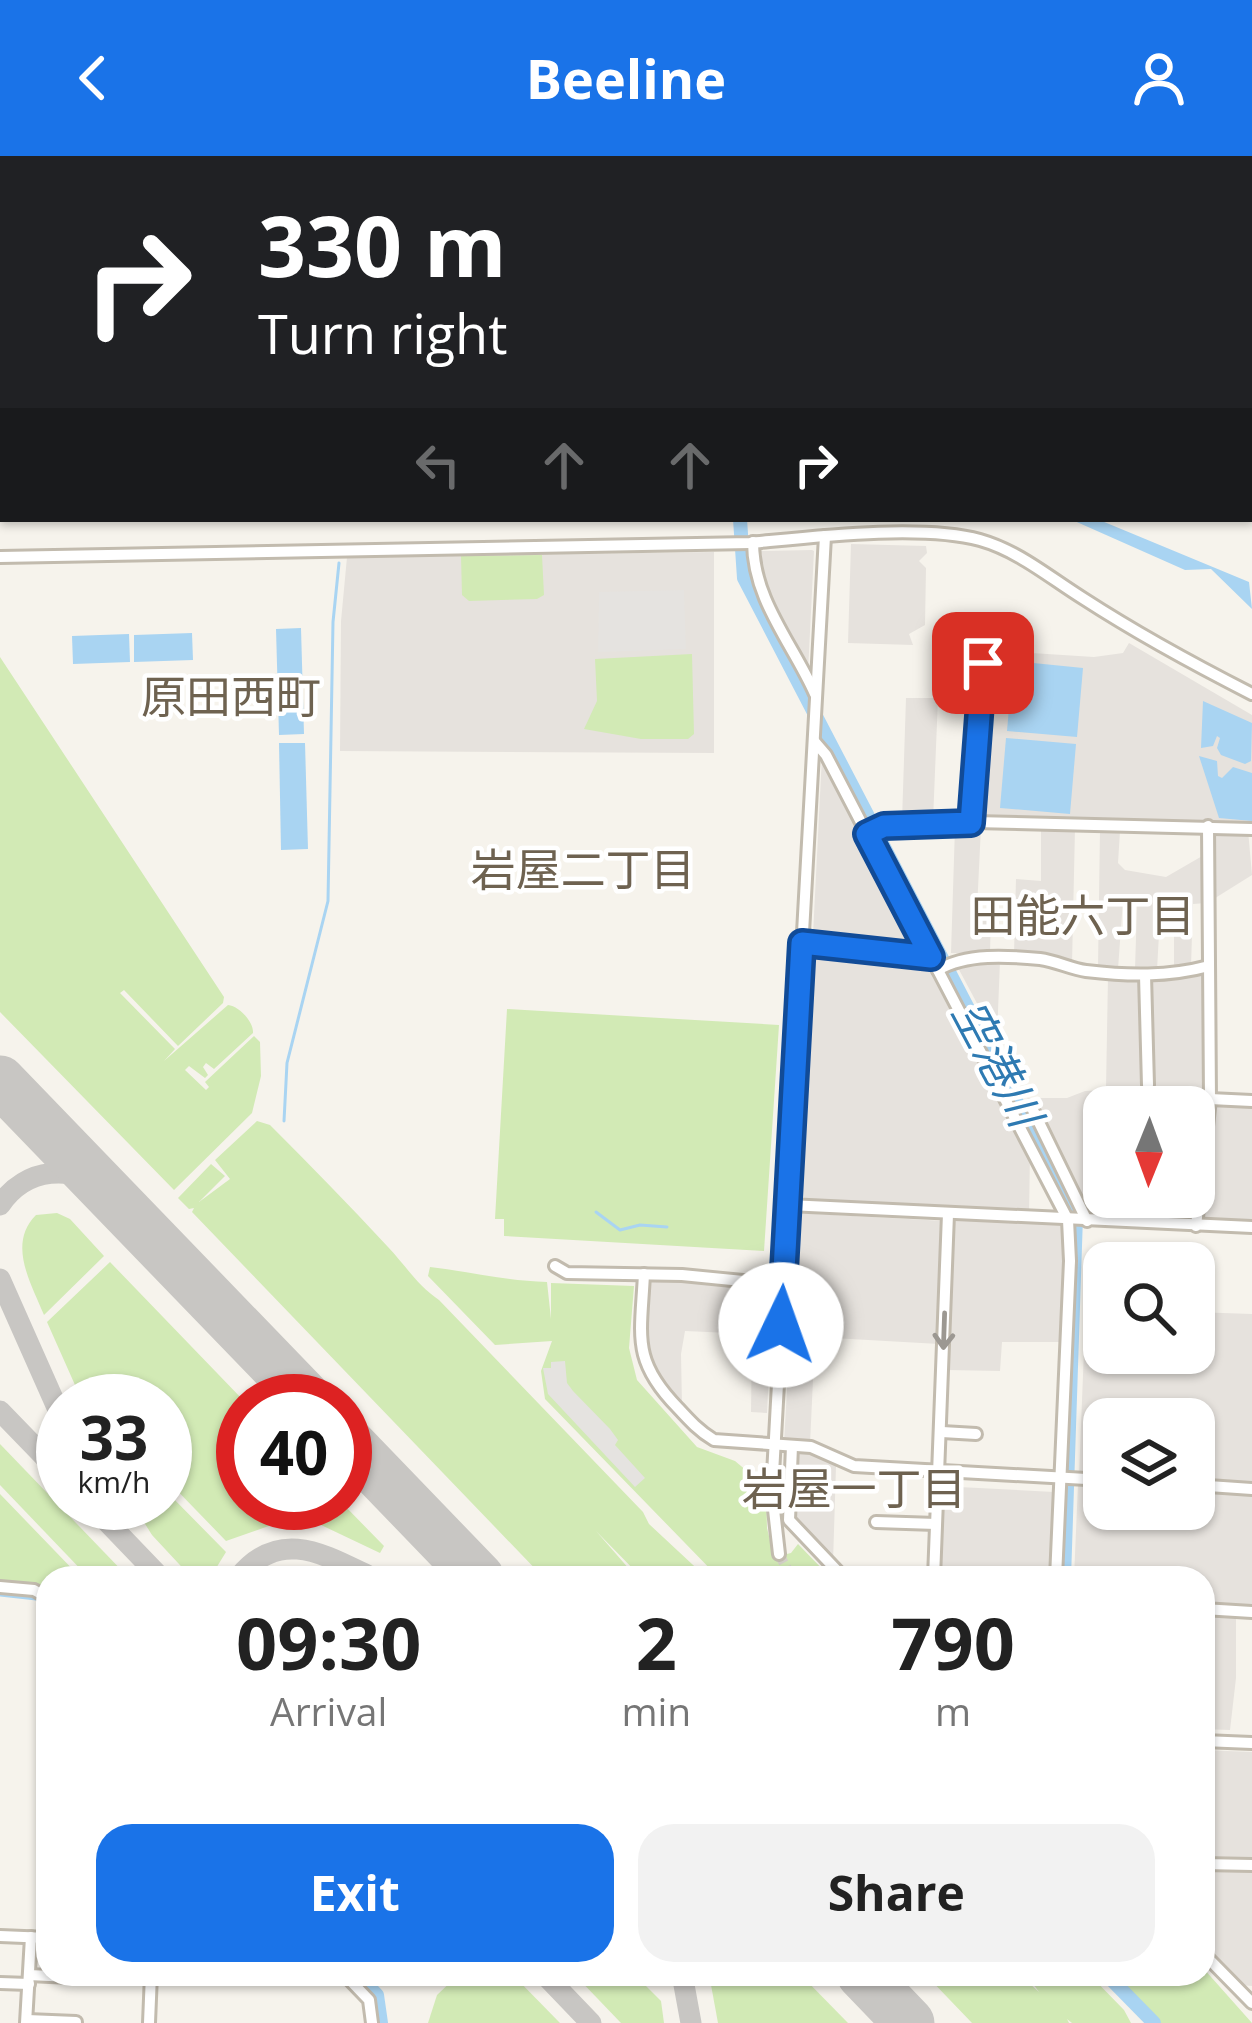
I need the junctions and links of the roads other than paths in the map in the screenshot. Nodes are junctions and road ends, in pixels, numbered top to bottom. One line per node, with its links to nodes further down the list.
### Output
1 (825, 536): 2 (street); 5 (street); 6 (street)
2 (752, 543): 3 (street); 6 (street)
3 (0, 557)
4 (986, 623): 8 (street)
5 (1252, 694)
6 (816, 698): 7 (street)
7 (814, 737): 11 (street); 12 (street)
8 (971, 823): 9 (street); 11 (street)
9 (1208, 826): 10 (street); 14 (street)
10 (1252, 829)
11 (872, 831): 13 (street)
12 (802, 943): 13 (street); 22 (street)
13 (931, 957): 15 (street)
14 (1209, 966): 16 (street); 18 (street)
15 (943, 967): 16 (street); 25 (street)
16 (1145, 975): 17 (street)
17 (1148, 1085)
18 (1210, 1086)
19 (1215, 1099): 20 (street)
20 (1252, 1101)
21 (1031, 1106): 25 (street)
22 (788, 1205): 23 (street); 30 (street)
23 (948, 1214): 25 (street); 31 (street, one-way to 31)
24 (1197, 1218): 26 (street)
25 (1077, 1220): 26 (street); 36 (street)
26 (1196, 1226): 27 (street)
27 (1252, 1227)
28 (555, 1266): 29 (street)
29 (644, 1274): 30 (street); 33 (street)
30 (783, 1285): 33 (street)
31 (942, 1432): 32 (street); 35 (street)
32 (976, 1434)
33 (775, 1446): 34 (street); 42 (street)
34 (792, 1446): 35 (street); 43 (street)
35 (939, 1472): 36 (street); 41 (street)
36 (1066, 1478): 37 (street); 45 (street)
37 (1083, 1479)
38 (1215, 1486): 39 (street)
39 (1252, 1489)
40 (876, 1522): 41 (street)
41 (936, 1524): 44 (street)
42 (779, 1554)
43 (833, 1566)
44 (934, 1566)
45 (1057, 1566)
46 (0, 1587): 47 (street)
47 (36, 1591)
48 (1215, 1610): 49 (street)
49 (1252, 1612)
50 (1215, 1741): 51 (street)
51 (1252, 1743)
52 (1215, 1864): 53 (street)
53 (1252, 1865)
54 (0, 1936): 55 (street)
55 (31, 1937): 56 (street); 58 (street)
56 (36, 1937)
57 (1215, 1963): 63 (street)
58 (29, 1980): 59 (street); 60 (street); 65 (street)
59 (36, 1980)
60 (0, 1983)
61 (151, 1986): 67 (street)
62 (356, 1986): 68 (street)
63 (1247, 1991): 64 (street)
64 (1252, 2003)
65 (27, 2022): 66 (street)
66 (76, 2022)
67 (149, 2023)
68 (372, 2023)

